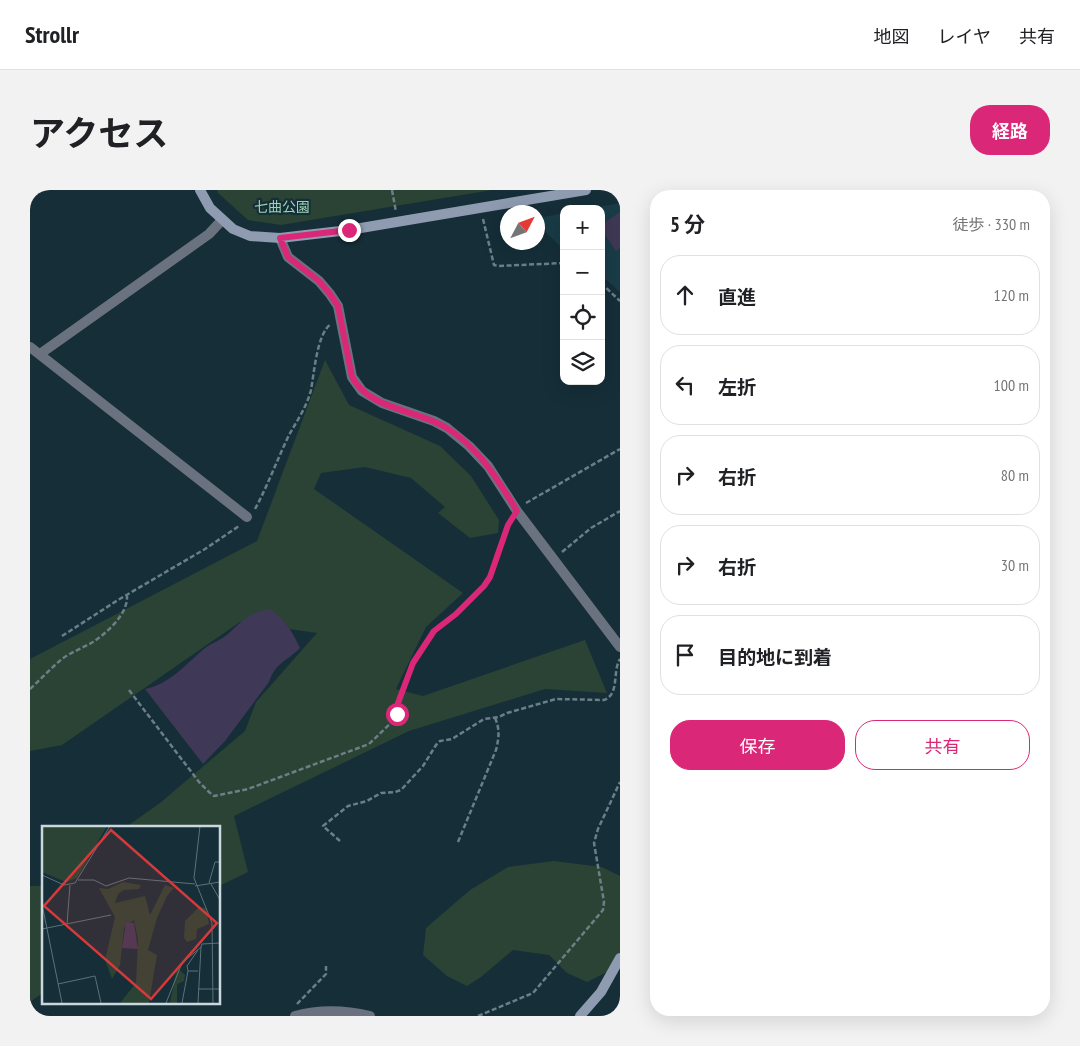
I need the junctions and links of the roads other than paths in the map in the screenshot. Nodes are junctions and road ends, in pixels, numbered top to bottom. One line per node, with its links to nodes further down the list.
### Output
1 (200, 190): 3 (street)
2 (586, 190): 4 (street)
3 (222, 220): 4 (street); 6 (street)
4 (280, 238): 8 (street)
5 (30, 347): 6 (street)
6 (40, 354): 7 (street)
7 (247, 517)
8 (620, 647)
9 (620, 958): 12 (street)
10 (295, 1011): 11 (street)
11 (370, 1016)
12 (580, 1016)

